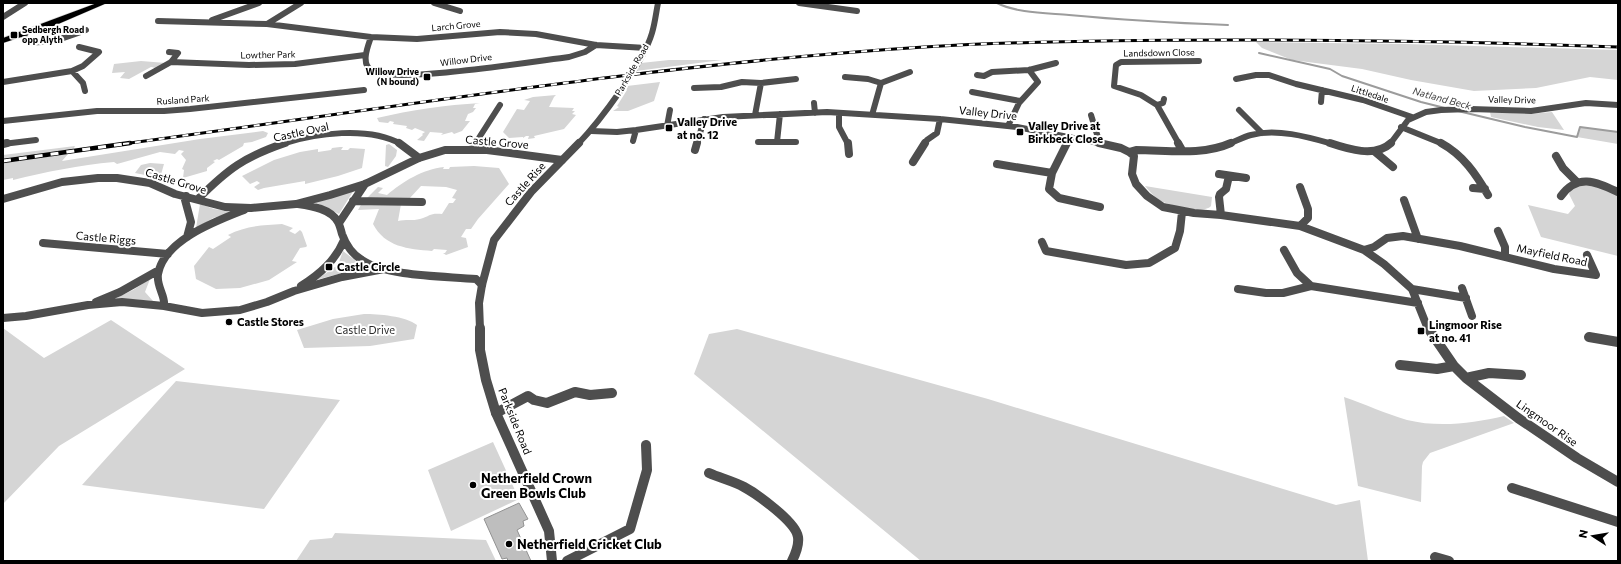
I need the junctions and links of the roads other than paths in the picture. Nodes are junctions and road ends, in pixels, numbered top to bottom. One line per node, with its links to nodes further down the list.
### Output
1 (25, 3): 10 (street)
2 (103, 3): 15 (highway)
3 (259, 3): 12 (street)
4 (301, 3): 13 (street)
5 (434, 3): 8 (street)
6 (658, 3): 20 (street, Parkside Road)
7 (798, 3): 9 (street)
8 (460, 11)
9 (857, 11)
10 (3, 17)
11 (158, 21): 12 (street, Larch Grove)
12 (205, 22): 13 (street, Larch Grove)
13 (267, 24): 16 (street, Larch Grove)
14 (86, 30): 15 (street)
15 (23, 35): 17 (highway)
16 (371, 37): 18 (street, Larch Grove); 22 (street)
17 (3, 41)
18 (596, 45): 20 (street, Larch Grove); 22 (street, Willow Drive)
19 (79, 47): 27 (street)
20 (646, 48): 51 (street, Parkside Road)
21 (169, 52): 24 (street)
22 (365, 55): 24 (street, Lowther Park)
23 (1199, 61): 47 (street, Landsdown Close)
24 (172, 62): 30 (street)
25 (1056, 64): 26 (street)
26 (1029, 70): 29 (street); 43 (street)
27 (72, 71): 34 (street); 40 (street)
28 (910, 72): 36 (street)
29 (977, 75)
30 (146, 76)
31 (845, 77): 36 (street)
32 (796, 79): 35 (street)
33 (1236, 79): 39 (street, Littledale)
34 (3, 82)
35 (761, 83): 37 (street); 55 (street)
36 (881, 83): 56 (street)
37 (694, 88)
38 (364, 90): 61 (street, Rusland Park)
39 (1322, 90): 44 (street); 58 (street, Littledale)
40 (85, 91)
41 (972, 92): 43 (street)
42 (1164, 99): 47 (street)
43 (1020, 102): 63 (street)
44 (1321, 102)
45 (814, 103): 52 (street)
46 (500, 105): 76 (street)
47 (1157, 105): 78 (street, Landsdown Close)
48 (1618, 105): 58 (street, Valley Drive)
49 (670, 110): 62 (street)
50 (1239, 110): 67 (street)
51 (606, 111): 66 (street, Castle Rise)
52 (815, 113): 53 (street, Valley Drive); 54 (street, Valley Drive)
53 (839, 113): 56 (street, Valley Drive); 81 (street)
54 (780, 114): 55 (street, Valley Drive); 72 (street)
55 (755, 115): 59 (street, Valley Drive)
56 (872, 115): 60 (street, Valley Drive)
57 (1091, 115): 75 (street)
58 (1412, 117): 64 (street, Valley Drive)
59 (704, 119): 62 (street, Valley Drive); 77 (street)
60 (940, 120): 63 (street, Valley Drive); 85 (street)
61 (3, 121)
62 (667, 126): 65 (street, Valley Drive)
63 (1008, 126): 68 (street, Valley Drive)
64 (1401, 127): 79 (street, Valley Drive); 95 (street)
65 (636, 130): 66 (street, Valley Drive); 70 (street)
66 (591, 131): 84 (street, Castle Rise)
67 (1262, 133): 78 (street, Valley Drive); 79 (street, Valley Drive)
68 (1069, 138): 75 (street, Valley Drive); 88 (street)
69 (36, 140): 74 (street)
70 (633, 141)
71 (758, 142): 72 (street)
72 (777, 142): 73 (street)
73 (796, 142)
74 (3, 144)
75 (1100, 144): 80 (street, Valley Drive)
76 (472, 149): 83 (street, Castle Grove); 84 (street, Castle Grove)
77 (695, 150)
78 (1182, 150): 80 (street, Valley Drive)
79 (1374, 151): 87 (street)
80 (1129, 152): 107 (street, Lingmoor Rise)
81 (850, 154)
82 (1556, 156): 92 (street)
83 (419, 158): 93 (street, Castle Grove); 100 (street, Castle Oval)
84 (562, 160): 124 (street, Castle Rise)
85 (913, 162)
86 (997, 164): 88 (street)
87 (1393, 167)
88 (1052, 173): 105 (street)
89 (1219, 174): 90 (street)
90 (1229, 176): 91 (street); 108 (street)
91 (1246, 178)
92 (1576, 181): 96 (street); 98 (street)
93 (365, 184): 101 (street, Castle Grove); 104 (street, Castle Grove)
94 (1300, 187): 110 (street)
95 (1473, 188)
96 (1618, 192)
97 (186, 196): 99 (street, Castle Grove); 100 (street, Castle Grove); 112 (street)
98 (1561, 196)
99 (3, 199)
100 (198, 199): 106 (street, Castle Grove)
101 (353, 200): 103 (street); 109 (street)
102 (1404, 200): 113 (street)
103 (422, 202)
104 (296, 204): 106 (street, Castle Grove); 109 (street)
105 (1100, 207)
106 (250, 208): 112 (street)
107 (1182, 212): 108 (street, Lingmoor Rise); 115 (street)
108 (1221, 216): 110 (street, Lingmoor Rise)
109 (339, 222): 114 (street)
110 (1300, 226): 118 (street, Lingmoor Rise)
111 (1498, 231): 121 (street, Mayfield Road)
112 (187, 237): 119 (street)
113 (1418, 239): 118 (street, Mayfield Road); 121 (street, Mayfield Road)
114 (344, 240): 122 (street); 129 (street)
115 (1042, 242)
116 (43, 243): 119 (street, Castle Riggs)
117 (1284, 250): 125 (street)
118 (1364, 250): 128 (street, Lingmoor Rise)
119 (168, 254): 123 (street)
120 (1587, 255): 121 (street, Mayfield Road)
121 (1505, 256)
122 (384, 269): 124 (street); 129 (street)
123 (159, 270): 132 (street); 133 (street)
124 (482, 285): 143 (street, Parkside Road)
125 (1311, 286): 127 (street); 131 (street)
126 (1462, 288): 130 (street)
127 (1238, 290)
128 (1412, 290): 130 (street); 131 (street, Lingmoor Rise)
129 (294, 291): 133 (street)
130 (1466, 298): 134 (street)
131 (1418, 303): 139 (street, Lingmoor Rise)
132 (88, 305): 133 (street); 135 (street)
133 (164, 306)
134 (1472, 316)
135 (3, 318)
136 (1589, 337): 137 (street)
137 (1618, 342)
138 (1400, 365): 139 (street)
139 (1454, 366): 141 (street, Lingmoor Rise)
140 (1521, 374): 141 (street)
141 (1466, 378): 146 (street, Lingmoor Rise)
142 (612, 393): 143 (street)
143 (496, 413): 150 (street, Parkside Road)
144 (646, 445): 151 (street)
145 (709, 474): 152 (street)
146 (1618, 482)
147 (1512, 488): 148 (street)
148 (1618, 522)
149 (1435, 557): 153 (street)
150 (552, 561)
151 (567, 561)
152 (792, 561)
153 (1449, 561)

